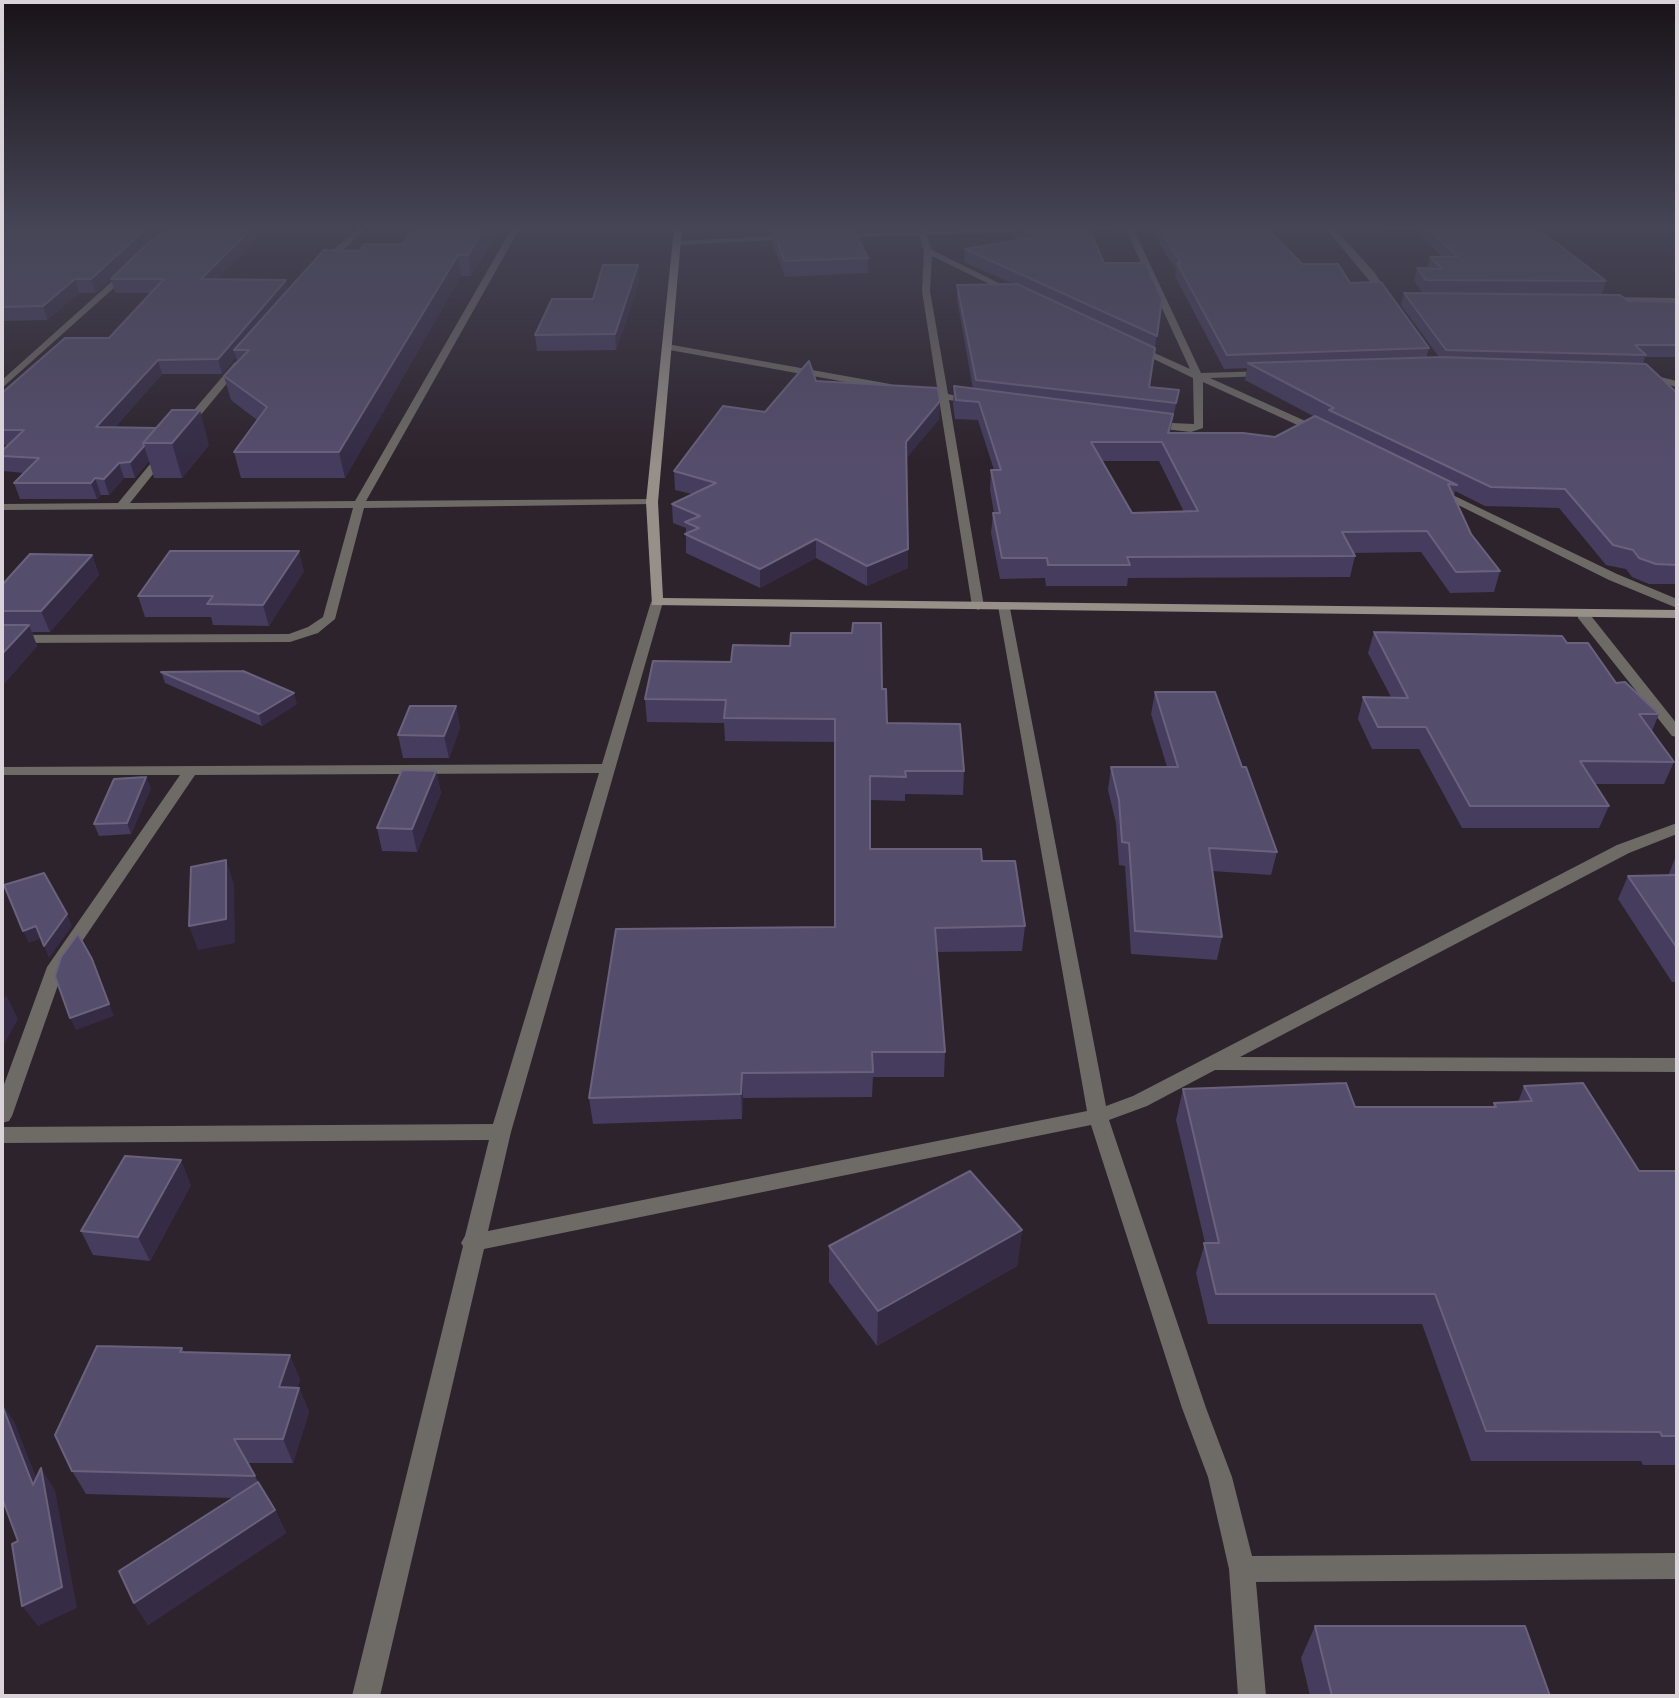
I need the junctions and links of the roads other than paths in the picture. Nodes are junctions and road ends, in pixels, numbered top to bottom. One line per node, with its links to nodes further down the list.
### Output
1 (89, 307): 15 (street)
2 (471, 307): 25 (street)
3 (671, 307): 9 (street)
4 (929, 307): 18 (street)
5 (1166, 307): 13 (street)
6 (1393, 307): 7 (street)
7 (1395, 310)
8 (1127, 344): 13 (street)
9 (667, 347): 16 (street); 26 (street)
10 (245, 355): 22 (street)
11 (1278, 373): 13 (street)
12 (1637, 374): 14 (street)
13 (1198, 376): 20 (street); 21 (street)
14 (1677, 384)
15 (2, 385)
16 (898, 389)
17 (913, 392): 18 (street)
18 (944, 397): 19 (street); 31 (street)
19 (991, 403)
20 (1130, 422)
21 (1325, 434)
22 (178, 437)
23 (168, 449): 28 (street)
24 (1420, 482): 30 (street)
25 (360, 502): 26 (street); 28 (street); 35 (street)
26 (652, 502): 29 (street)
27 (2, 507): 28 (street)
28 (120, 507)
29 (657, 602): 31 (street); 37 (street)
30 (1677, 604)
31 (978, 606): 32 (street)
32 (1004, 606): 34 (street); 44 (street)
33 (1677, 614): 34 (street)
34 (1583, 615): 36 (street)
35 (2, 639)
36 (1677, 733)
37 (608, 768): 38 (street); 45 (street)
38 (191, 770): 39 (street); 43 (street)
39 (2, 771)
40 (1677, 828): 41 (street)
41 (1211, 1064): 42 (street); 44 (street)
42 (1677, 1065)
43 (2, 1116)
44 (1098, 1116): 47 (street); 49 (street)
45 (501, 1132): 46 (street); 47 (street)
46 (2, 1135)
47 (472, 1243): 50 (street)
48 (1677, 1566): 49 (street)
49 (1242, 1569): 51 (street)
50 (366, 1696)
51 (1252, 1696)

